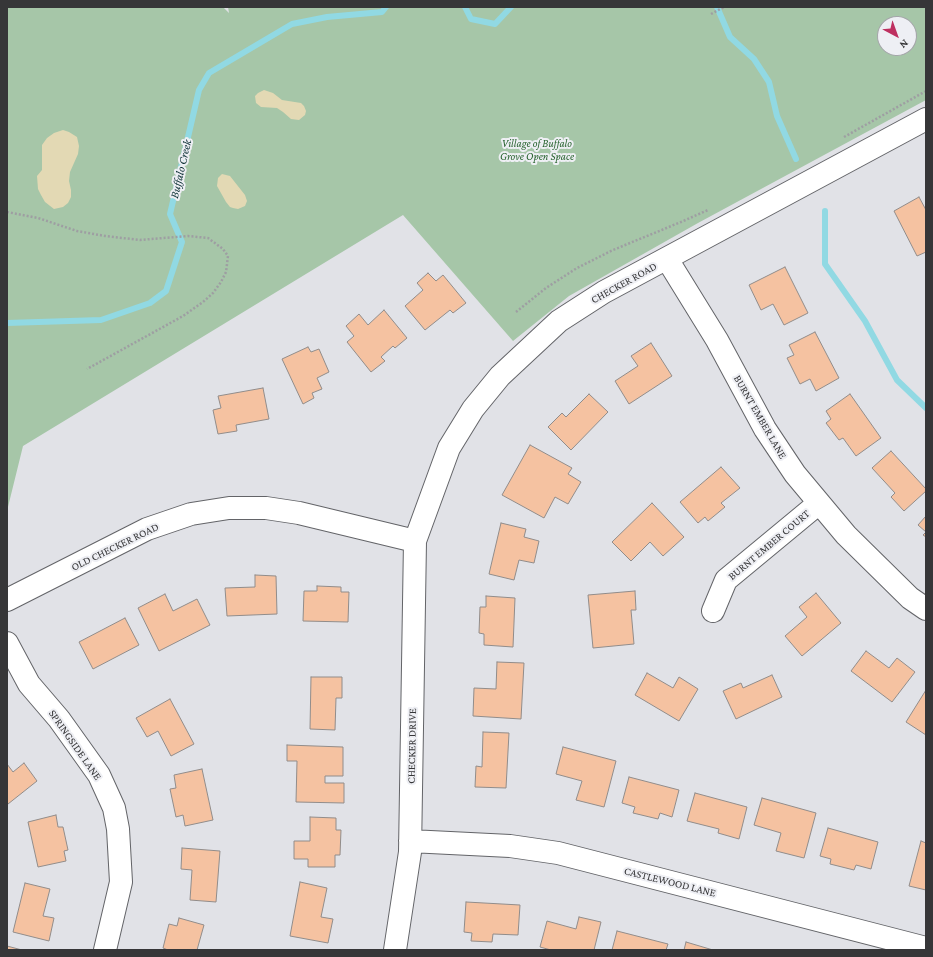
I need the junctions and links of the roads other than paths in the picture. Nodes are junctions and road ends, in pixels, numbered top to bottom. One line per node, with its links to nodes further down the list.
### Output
1 (926, 119): 2 (street, CHECKER ROAD)
2 (667, 259): 3 (street, BURNT EMBER LANE); 4 (street, CHECKER ROAD)
3 (819, 503): 6 (street, BURNT EMBER LANE); 7 (street, BURNT EMBER COURT)
4 (415, 541): 5 (street, OLD CHECKER ROAD); 9 (street, CHECKER DRIVE)
5 (7, 600)
6 (926, 609)
7 (713, 610)
8 (7, 643): 11 (street, SPRINGSIDE LANE)
9 (410, 841): 10 (street, CASTLEWOOD LANE); 12 (street, CHECKER DRIVE)
10 (926, 948)
11 (105, 950)
12 (395, 950)

